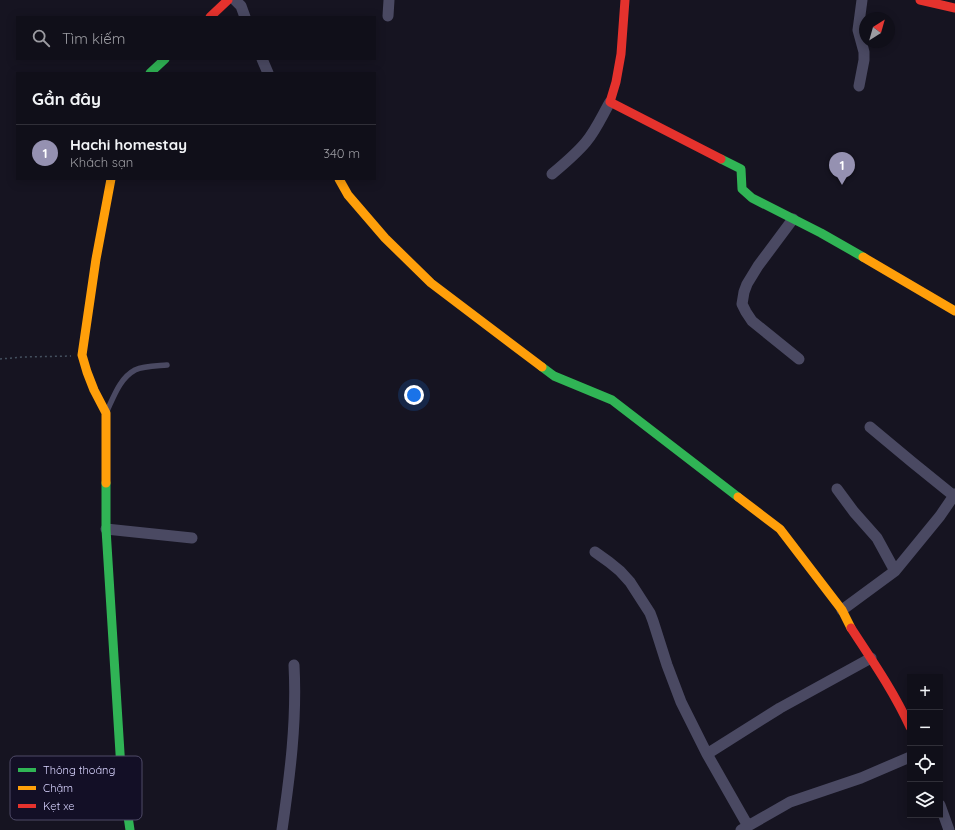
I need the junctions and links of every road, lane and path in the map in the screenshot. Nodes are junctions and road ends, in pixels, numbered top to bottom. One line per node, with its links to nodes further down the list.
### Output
1 (228, 0): 8 (street)
2 (235, 0): 9 (street)
3 (389, 0): 10 (street)
4 (625, 0): 16 (street)
5 (862, 0): 15 (street)
6 (920, 0): 7 (street)
7 (955, 8)
8 (211, 16)
9 (245, 16)
10 (388, 16)
11 (164, 60): 13 (street)
12 (262, 60): 14 (street)
13 (151, 72)
14 (268, 72)
15 (860, 86)
16 (610, 102): 17 (street); 20 (street)
17 (552, 174)
18 (111, 180): 22 (street)
19 (340, 180): 34 (street)
20 (793, 219): 21 (street); 24 (street)
21 (955, 311)
22 (82, 355): 23 (path); 26 (street)
23 (0, 359)
24 (799, 360)
25 (167, 365): 26 (lane)
26 (106, 413): 30 (street)
27 (870, 427): 29 (street)
28 (837, 489): 33 (street)
29 (954, 495): 33 (street)
30 (106, 529): 31 (street); 39 (street)
31 (192, 538)
32 (595, 552): 38 (street)
33 (895, 571): 34 (street)
34 (842, 610): 35 (street)
35 (871, 658): 37 (street); 38 (street)
36 (294, 665): 45 (street)
37 (907, 721)
38 (707, 754): 43 (street)
39 (120, 756)
40 (907, 759): 43 (street)
41 (943, 813): 46 (street)
42 (129, 820): 44 (street)
43 (744, 828)
44 (130, 830)
45 (282, 830)
46 (949, 830)

